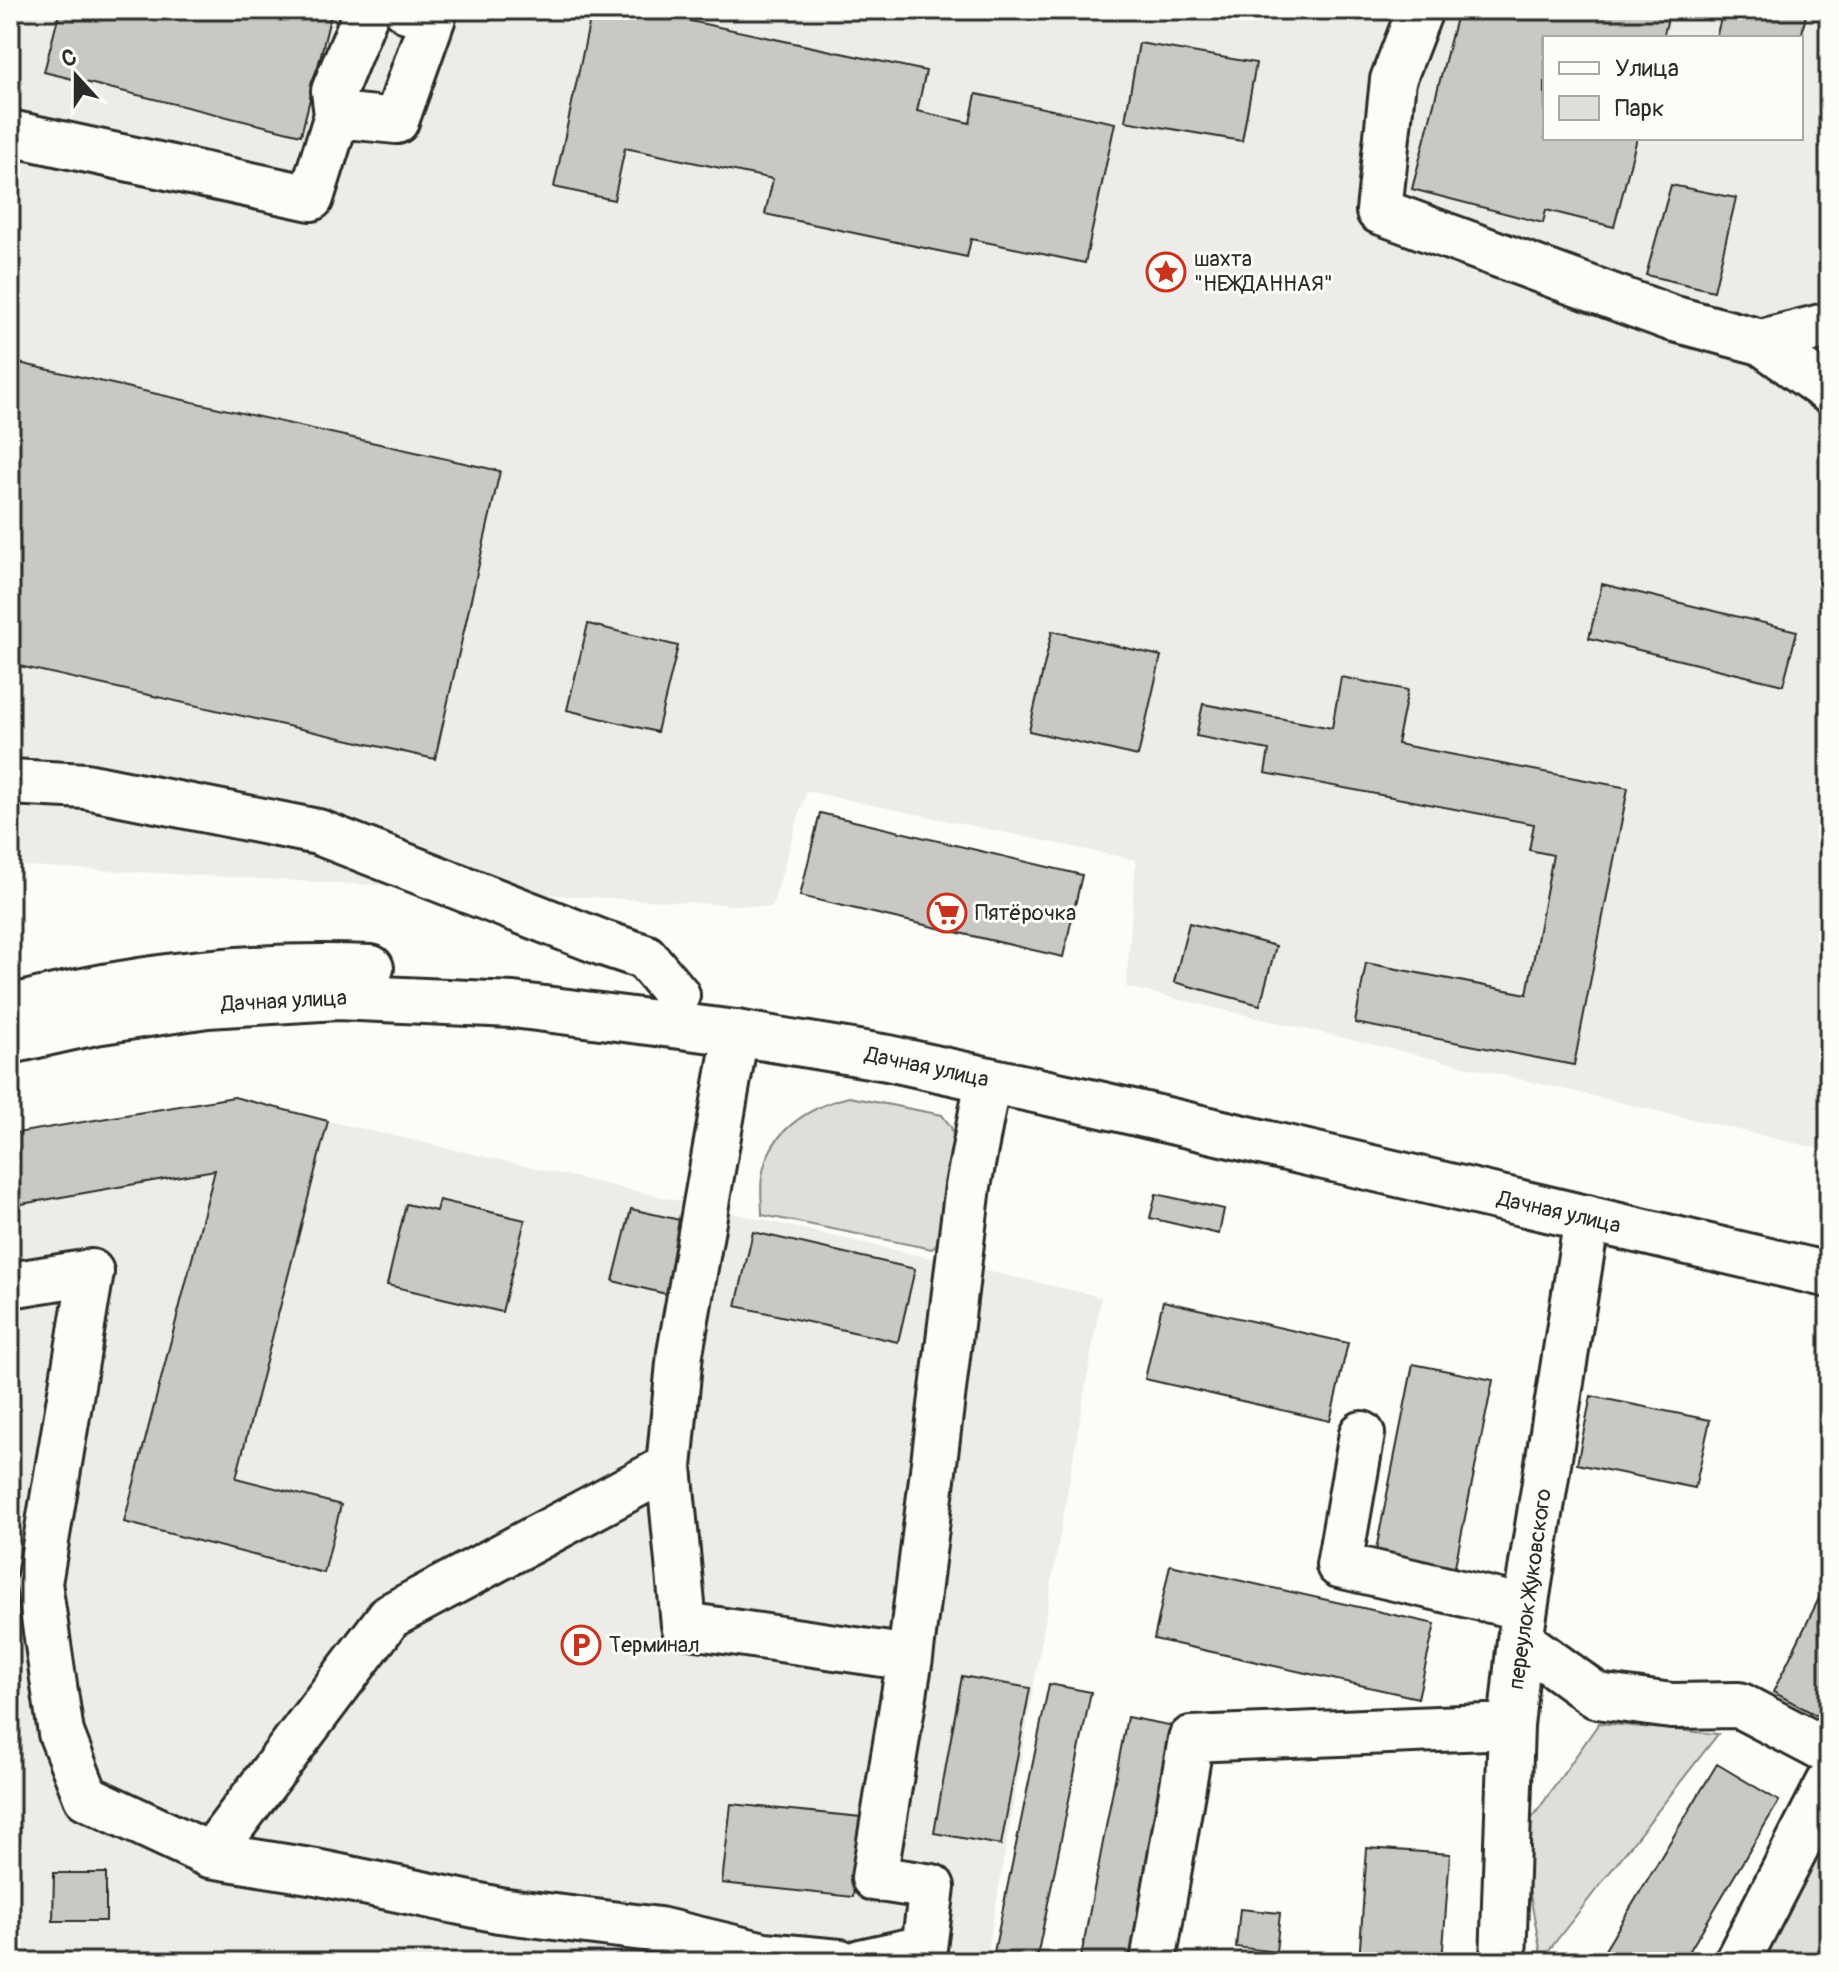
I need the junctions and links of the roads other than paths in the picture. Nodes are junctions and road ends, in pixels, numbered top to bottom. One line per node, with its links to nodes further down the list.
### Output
1 (367, 10): 4 (main road)
2 (407, 10): 4 (main road)
3 (1420, 10): 7 (main road)
4 (337, 115): 5 (main road)
5 (10, 133)
6 (1829, 325): 7 (main road)
7 (1761, 342): 8 (main road)
8 (1829, 391)
9 (10, 782): 10 (main road)
10 (677, 995): 11 (main road, Дачная улица); 12 (main road, Дачная улица)
11 (10, 1008)
12 (738, 1018): 13 (main road, Дачная улица); 14 (main road, Дачная улица); 20 (main road)
13 (10, 1041)
14 (991, 1065): 15 (main road, Дачная улица); 22 (main road)
15 (1590, 1204): 16 (main road, Дачная улица); 17 (main road, Дачная улица); 21 (main road, переулок Жуковского)
16 (1829, 1244)
17 (1829, 1275)
18 (10, 1285): 26 (main road)
19 (1362, 1434): 21 (main road)
20 (669, 1467): 22 (main road); 26 (main road)
21 (1522, 1624): 23 (main road, переулок Жуковского); 24 (main road)
22 (910, 1658): 28 (main road)
23 (1511, 1726): 29 (main road); 30 (main road, переулок Жуковского)
24 (1829, 1752)
25 (1829, 1783): 31 (main road)
26 (210, 1855): 27 (main road)
27 (840, 1962)
28 (861, 1962)
29 (1153, 1962)
30 (1503, 1962)
31 (1737, 1962)

